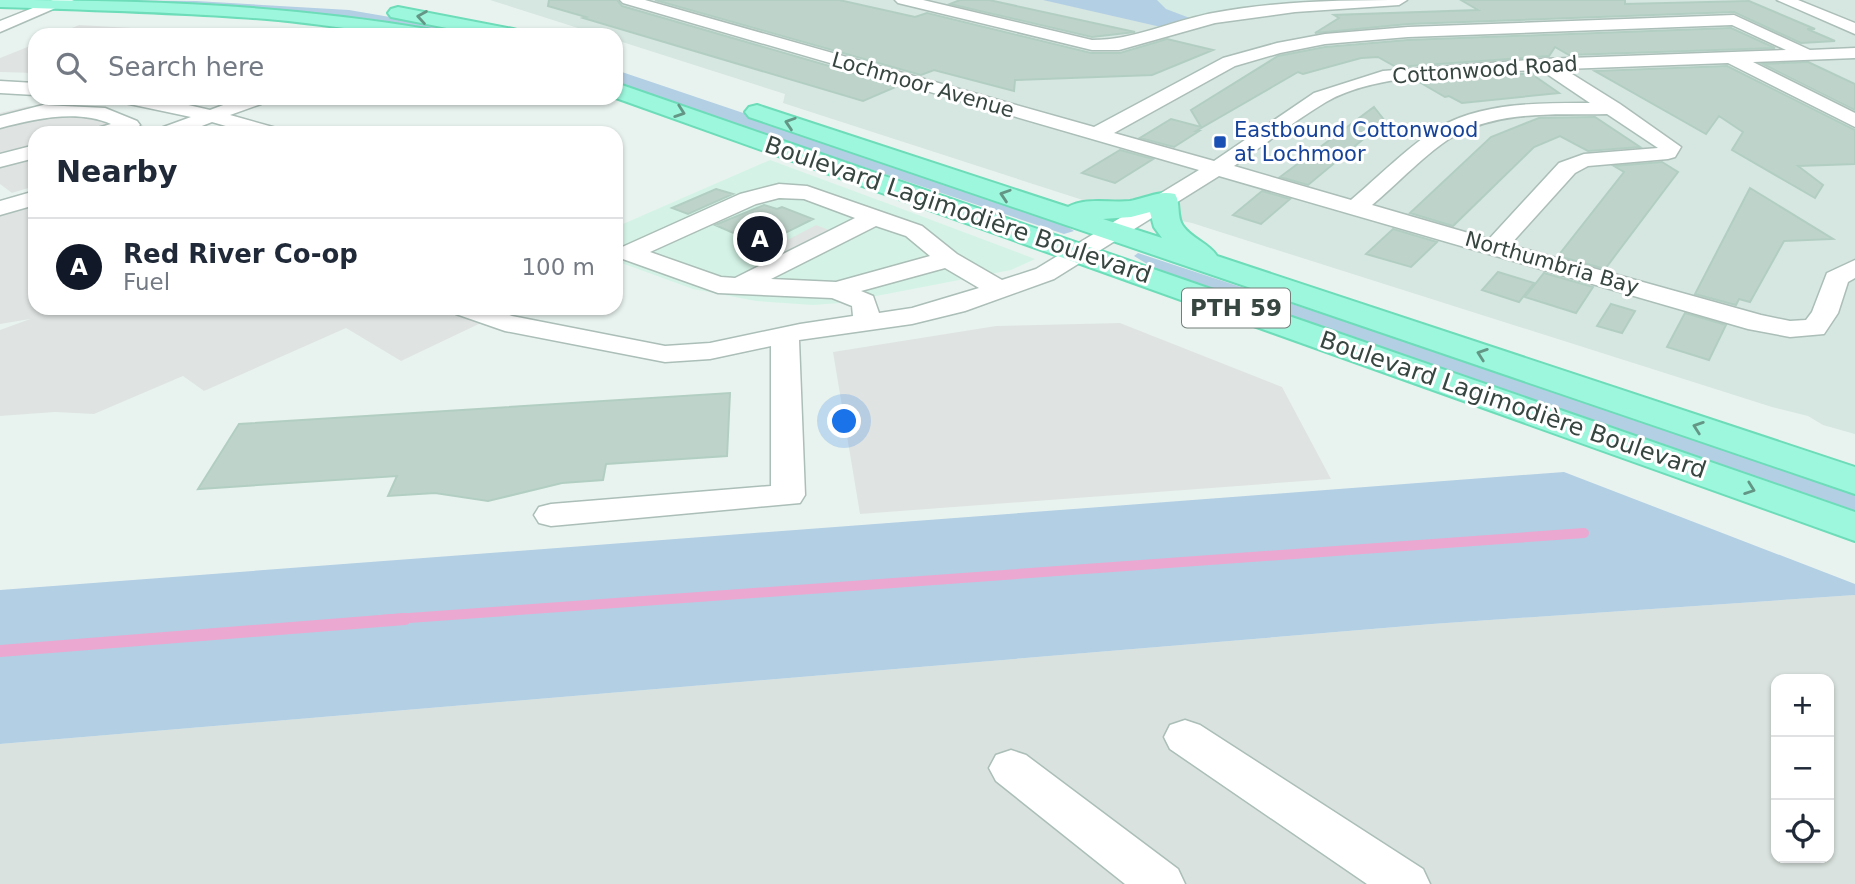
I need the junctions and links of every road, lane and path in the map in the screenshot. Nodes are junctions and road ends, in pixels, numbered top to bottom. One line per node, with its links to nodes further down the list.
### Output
1 (272, 0): 11 (main road, one-way to 1)
2 (628, 0): 31 (street, Lochmoor Avenue)
3 (903, 0): 4 (street)
4 (1399, 0)
5 (1785, 0): 13 (street)
6 (0, 1): 7 (main road)
7 (49, 1): 8 (main road); 9 (street); 12 (street)
8 (141, 6): 10 (main road); 12 (main road)
9 (0, 16)
10 (380, 28)
11 (478, 28)
12 (0, 29)
13 (1855, 29)
14 (1855, 53): 15 (street, Cottonwood Road)
15 (1811, 55): 16 (street, Cottonwood Road); 31 (street)
16 (1730, 58): 17 (street, Cottonwood Road); 26 (street)
17 (1544, 64): 24 (street); 35 (street, Cottonwood Road)
18 (0, 87): 19 (street)
19 (28, 89)
20 (623, 92): 46 (main road, Boulevard Lagimodière Boulevard / PTH 59, one-way to 46)
21 (159, 105): 25 (street)
22 (242, 105): 25 (street)
23 (740, 106): 42 (main road, Boulevard Lagimodière Boulevard / PTH 59, one-way to 23)
24 (1613, 108): 40 (street); 45 (street)
25 (214, 117): 29 (street); 30 (street)
26 (1855, 121)
27 (0, 122): 28 (street)
28 (101, 124)
29 (186, 126)
30 (243, 126)
31 (1098, 133): 35 (street, Lochmoor Avenue)
32 (28, 136): 33 (street)
33 (0, 141)
34 (28, 156): 37 (street)
35 (1217, 167): 39 (street, Cottonwood Road); 40 (street, Northumbria Bay)
36 (28, 172): 37 (street)
37 (3, 174)
38 (28, 200): 41 (street)
39 (1166, 200): 42 (main road); 44 (street, Cottonwood Road); 48 (main road)
40 (1356, 207): 45 (street, Northumbria Bay)
41 (0, 208)
42 (1056, 211): 44 (main road, Boulevard Lagimodière Boulevard / PTH 59)
43 (865, 222): 47 (street); 50 (street); 50 (street)
44 (1117, 232): 46 (street, Cottonwood Road); 48 (main road, Boulevard Lagimodière Boulevard / PTH 59)
45 (1496, 247): 49 (street, Northumbria Bay)
46 (1081, 254): 52 (street, Cottonwood Road); 58 (main road, Boulevard Lagimodière Boulevard / PTH 59, one-way to 58)
47 (948, 259): 51 (street); 52 (street)
48 (1215, 264): 56 (main road, Boulevard Lagimodière Boulevard / PTH 59, one-way to 48)
49 (1855, 268)
50 (738, 286): 51 (street)
51 (837, 290): 54 (street)
52 (1002, 291): 54 (street, Cottonwood Road)
53 (484, 315): 55 (street, Cottonwood Road)
54 (867, 323): 55 (street, Cottonwood Road)
55 (785, 336): 57 (street)
56 (1855, 481)
57 (551, 515)
58 (1855, 527)
59 (1185, 737): 62 (street)
60 (1011, 768): 61 (street)
61 (1161, 884)
62 (1406, 884)

